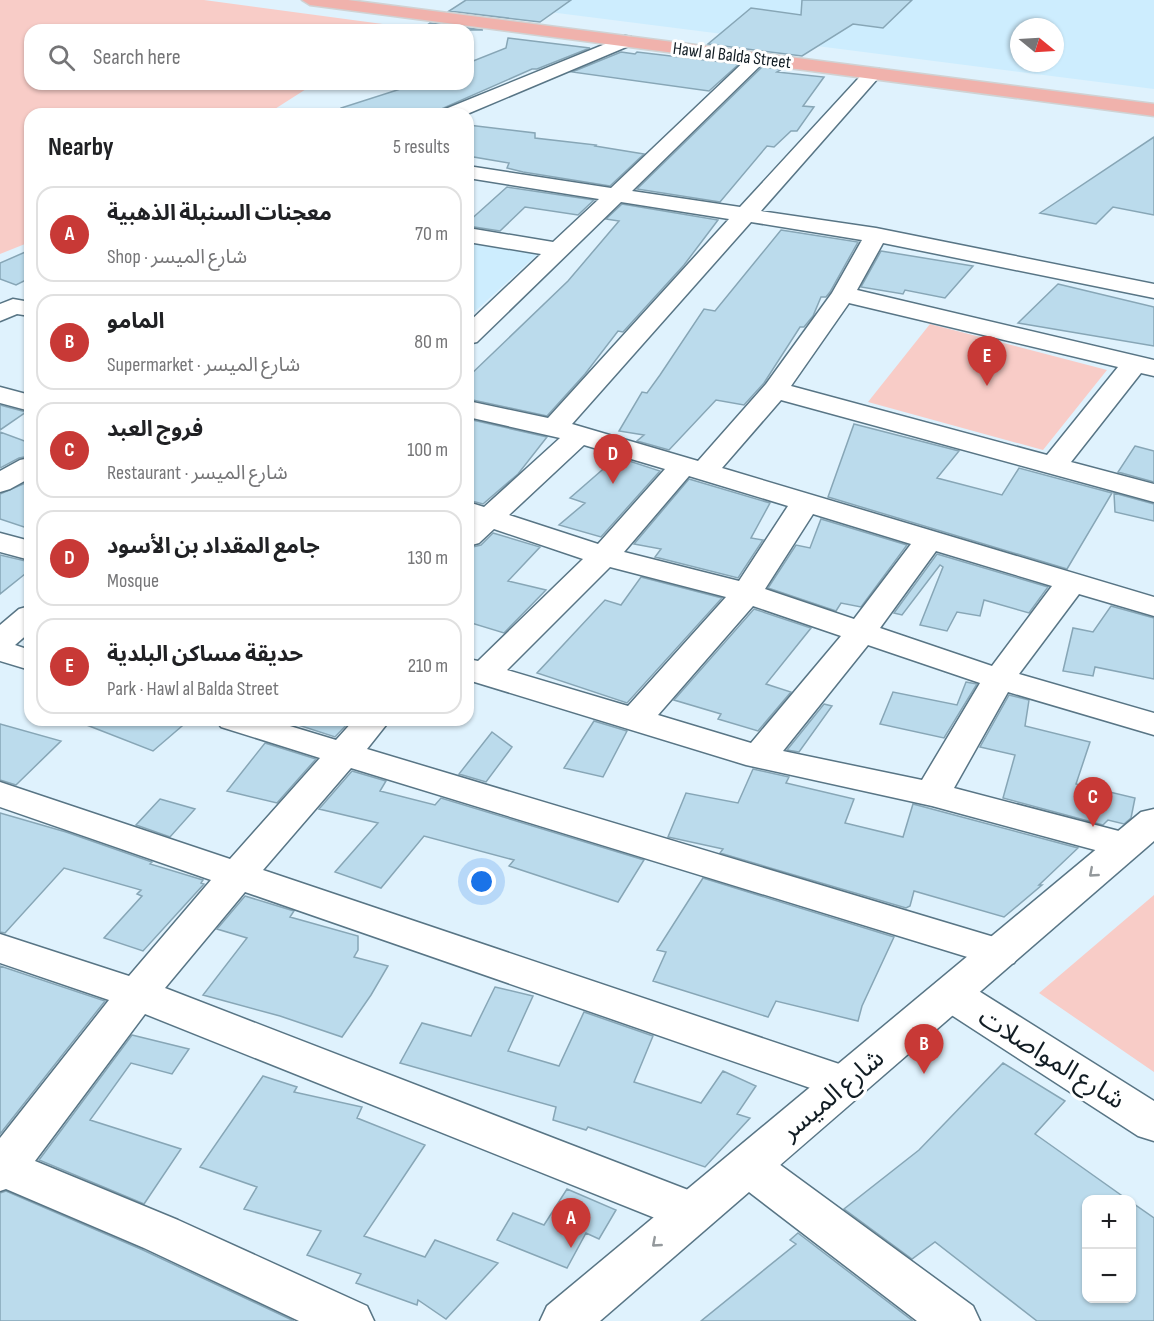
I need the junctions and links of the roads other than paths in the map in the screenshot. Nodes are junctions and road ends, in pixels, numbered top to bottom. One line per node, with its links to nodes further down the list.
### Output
1 (310, 0): 3 (main road, Hawl al Balda Street)
2 (383, 0): 6 (main road, Hawl al Balda Street)
3 (625, 41): 4 (main road, Hawl al Balda Street); 7 (street)
4 (758, 58): 5 (main road, Hawl al Balda Street); 10 (street)
5 (873, 73): 8 (main road, Hawl al Balda Street); 11 (street)
6 (1154, 99)
7 (464, 108)
8 (1154, 110)
9 (478, 173): 10 (street)
10 (617, 194): 11 (street); 14 (street)
11 (746, 214): 12 (street); 25 (street)
12 (876, 235): 15 (street); 16 (street)
13 (474, 236): 14 (street)
14 (558, 250): 19 (street)
15 (1154, 291)
16 (843, 294): 20 (street); 21 (street)
17 (24, 308): 18 (street)
18 (0, 314)
19 (474, 328)
20 (1144, 366): 26 (street)
21 (775, 390): 26 (street); 28 (street)
22 (0, 395): 23 (street)
23 (24, 401)
24 (474, 410): 25 (street)
25 (567, 431): 28 (street); 32 (street)
26 (1053, 466): 30 (street)
27 (24, 469): 29 (street)
28 (694, 469): 31 (street); 36 (street)
29 (0, 483)
30 (1154, 493)
31 (805, 503): 33 (street); 38 (street)
32 (476, 522): 36 (street)
33 (929, 540): 37 (street); 41 (street)
34 (0, 542): 35 (street)
35 (24, 549)
36 (604, 556): 38 (street); 45 (street)
37 (1071, 583): 39 (street); 46 (street)
38 (747, 592): 41 (street); 47 (street)
39 (1154, 607)
40 (24, 621): 42 (street)
41 (861, 632): 46 (street); 52 (street)
42 (0, 641)
43 (0, 651): 44 (street)
44 (24, 658)
45 (476, 672): 47 (street)
46 (999, 678): 48 (street); 54 (street)
47 (636, 719): 52 (street)
48 (1154, 724)
49 (253, 726): 51 (street)
50 (368, 726): 51 (street)
51 (343, 753): 56 (street); 58 (street)
52 (759, 757): 54 (street)
53 (0, 794): 56 (street)
54 (932, 794): 55 (street)
55 (1140, 833): 58 (street, شارع الميسر, one-way to 58)
56 (238, 874): 59 (street); 61 (street)
57 (0, 948): 59 (street)
58 (1000, 953): 60 (street, شارع الميسر)
59 (137, 994): 64 (street); 65 (street)
60 (951, 994): 61 (street, شارع الميسر); 62 (street, شارع المواصلات)
61 (845, 1083): 63 (street, شارع الميسر)
62 (1154, 1123)
63 (748, 1166): 65 (street, شارع الميسر); 68 (street)
64 (1, 1169): 67 (street)
65 (692, 1212): 66 (street, شارع الميسر, one-way to 66)
66 (575, 1318)
67 (350, 1321)
68 (955, 1321)

